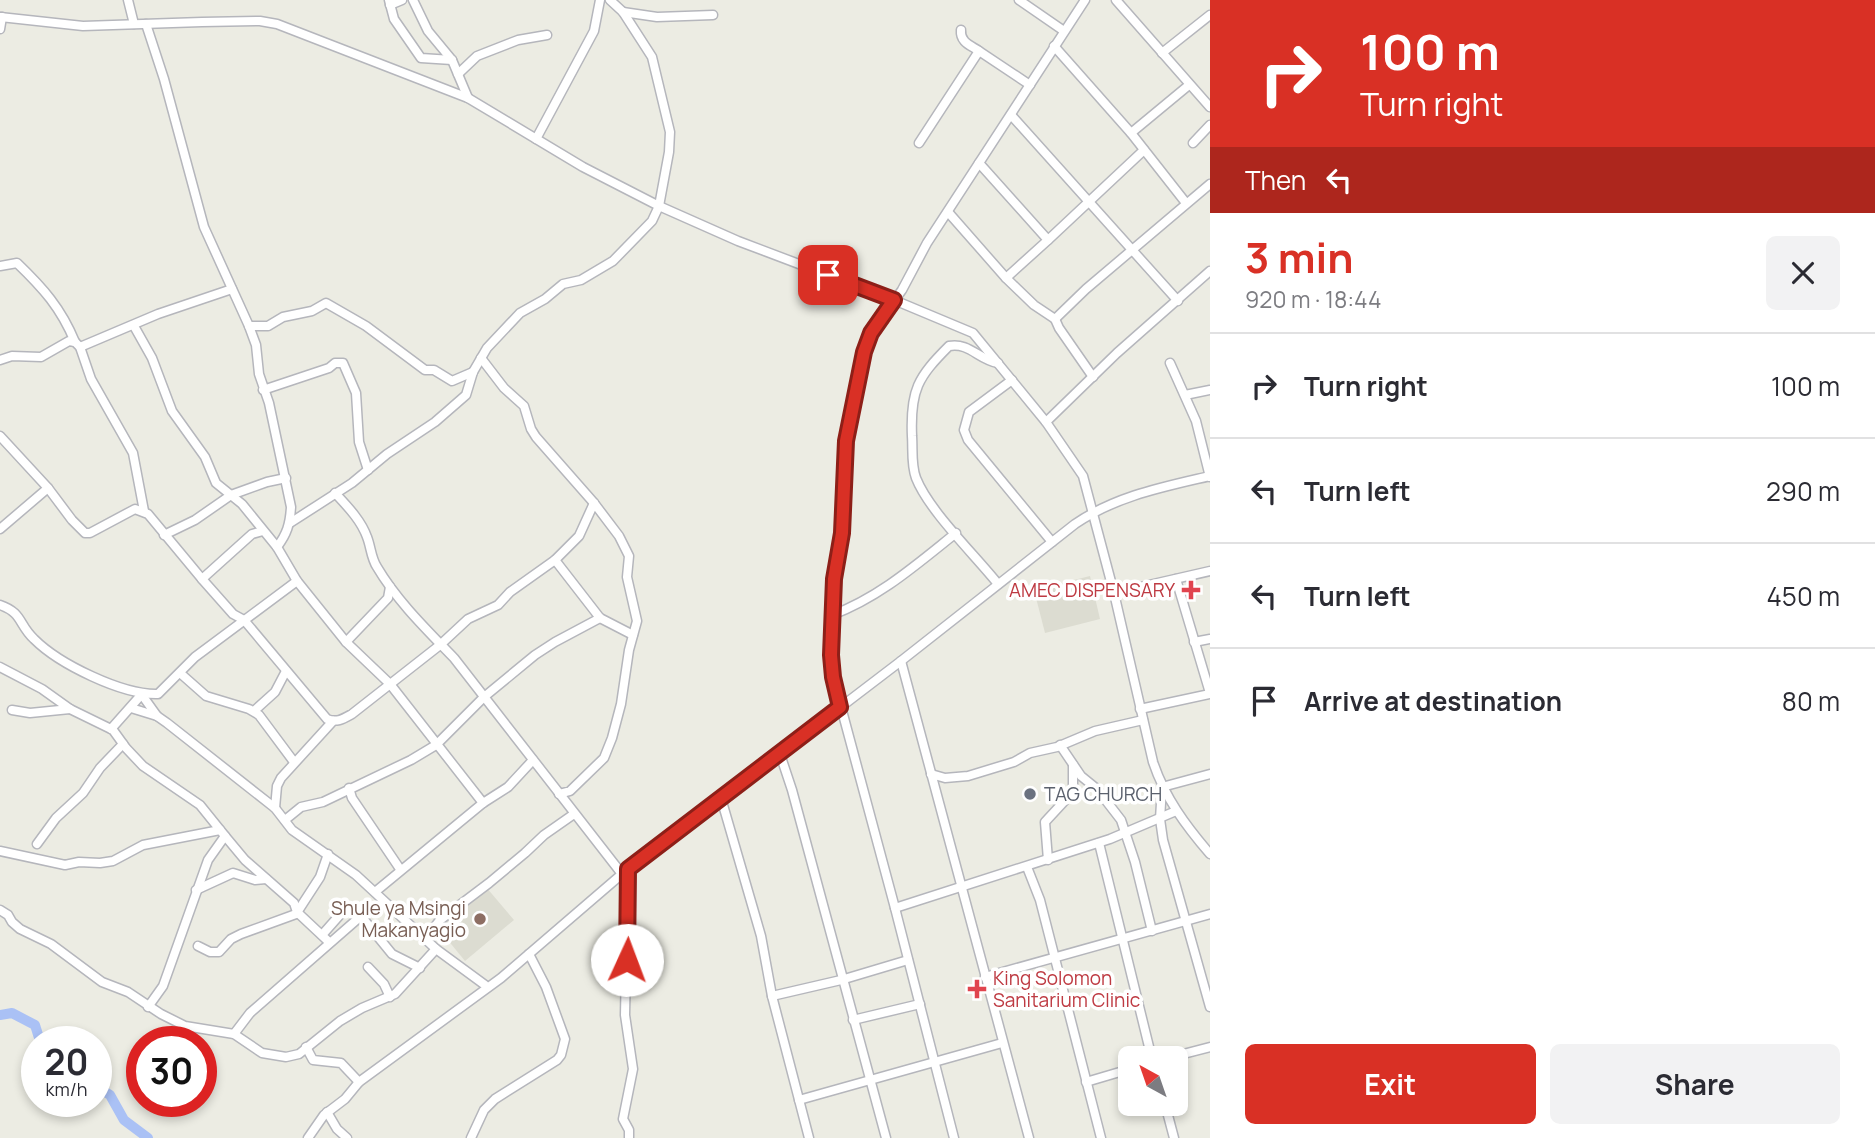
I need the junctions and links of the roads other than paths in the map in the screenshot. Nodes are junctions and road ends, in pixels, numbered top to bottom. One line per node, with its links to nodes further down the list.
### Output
1 (128, 0): 14 (street)
2 (402, 0): 9 (street)
3 (413, 0): 23 (street)
4 (600, 0): 32 (street)
5 (610, 0): 10 (street)
6 (1018, 0): 18 (street)
7 (1085, 0): 18 (street)
8 (1118, 1): 22 (street)
9 (389, 3): 23 (street)
10 (623, 12): 11 (street); 40 (street)
11 (713, 15)
12 (1210, 15): 22 (street)
13 (1, 17): 14 (street); 16 (street)
14 (134, 24): 15 (street)
15 (146, 24): 27 (street); 47 (street)
16 (0, 29)
17 (961, 30): 21 (street)
18 (1064, 31): 20 (street)
19 (547, 35): 24 (street)
20 (1054, 46): 25 (street); 31 (street)
21 (979, 51): 25 (street); 34 (street)
22 (1162, 53): 26 (street)
23 (452, 60): 24 (street)
24 (458, 74): 27 (street)
25 (1030, 85): 29 (street)
26 (1189, 85): 28 (street); 31 (street)
27 (468, 98): 32 (street)
28 (1210, 107)
29 (1011, 116): 36 (street); 38 (street)
30 (1210, 125): 33 (street)
31 (1131, 133): 35 (street)
32 (536, 139): 40 (street)
33 (1193, 143)
34 (919, 144)
35 (1144, 150): 38 (street); 39 (street)
36 (979, 163): 41 (street); 42 (street)
37 (1210, 184): 39 (street)
38 (1090, 203): 42 (street); 43 (street)
39 (1186, 204): 43 (street)
40 (659, 206): 48 (street); 54 (street)
41 (948, 212): 46 (street); 48 (street)
42 (1048, 240): 46 (street)
43 (1132, 250): 49 (street); 50 (street)
44 (0, 266): 53 (street)
45 (1210, 271): 49 (street)
46 (1006, 278): 50 (street)
47 (232, 289): 51 (street); 52 (street)
48 (894, 300): 56 (street); 91 (street)
49 (1178, 301): 59 (street)
50 (1055, 319): 59 (street)
51 (134, 326): 53 (street); 71 (street)
52 (249, 326): 58 (street); 61 (street)
53 (78, 344): 55 (street); 73 (street)
54 (481, 358): 58 (street); 72 (street)
55 (0, 360)
56 (998, 363): 60 (street); 78 (street)
57 (1170, 363): 63 (street)
58 (473, 372): 66 (street)
59 (1093, 377): 64 (street)
60 (1012, 380): 64 (street); 80 (street)
61 (264, 390): 66 (street); 68 (street)
62 (1210, 390): 63 (street)
63 (1185, 395): 67 (street)
64 (1046, 422): 74 (street)
65 (0, 436): 69 (street)
66 (368, 470): 70 (street)
67 (1210, 476): 74 (street)
68 (286, 478): 71 (street); 75 (street)
69 (48, 488): 73 (street); 76 (street)
70 (335, 494): 75 (street); 88 (street)
71 (231, 495): 77 (street); 79 (street)
72 (594, 503): 82 (street); 94 (street)
73 (144, 511): 79 (street)
74 (1094, 511): 80 (street); 89 (street)
75 (290, 523): 81 (street)
76 (0, 530)
77 (263, 531): 81 (street); 84 (street)
78 (956, 533): 87 (street); 91 (street)
79 (164, 535): 84 (street)
80 (1052, 542): 87 (street)
81 (277, 547): 86 (street)
82 (555, 560): 92 (street); 98 (street)
83 (1210, 571): 85 (street)
84 (202, 579): 93 (street)
85 (1176, 579): 89 (street); 97 (street)
86 (297, 581): 93 (street); 96 (street)
87 (999, 584): 99 (street)
88 (390, 586): 96 (street); 98 (street)
89 (1114, 593): 112 (street)
90 (0, 605): 106 (street)
91 (832, 615): 109 (street)
92 (600, 618): 94 (street); 108 (street)
93 (244, 620): 101 (street); 102 (street)
94 (633, 635): 130 (street)
95 (1210, 639): 97 (street)
96 (346, 642): 105 (street)
97 (1194, 642): 107 (street)
98 (440, 645): 105 (street); 108 (street)
99 (901, 661): 109 (street); 127 (street)
100 (0, 667): 111 (street)
101 (286, 671): 103 (street); 104 (street)
102 (180, 673): 106 (street); 114 (street)
103 (282, 682): 104 (street); 114 (street)
104 (297, 684): 117 (street)
105 (390, 684): 117 (street); 120 (street)
106 (142, 694): 110 (street); 115 (street)
107 (1210, 694): 112 (street)
108 (484, 697): 120 (street); 123 (street)
109 (840, 707): 122 (street); 153 (street)
110 (131, 708): 115 (street); 118 (street)
111 (70, 709): 113 (street); 118 (street)
112 (1140, 709): 116 (street)
113 (12, 710)
114 (254, 711): 124 (street)
115 (157, 716): 133 (street)
116 (1143, 720): 121 (street); 128 (street)
117 (332, 721): 124 (street)
118 (111, 729): 119 (street)
119 (123, 744): 138 (street); 141 (street)
120 (436, 745): 129 (street); 132 (street)
121 (1060, 745): 125 (street); 127 (street)
122 (780, 754): 131 (street); 172 (street)
123 (533, 760): 130 (street); 132 (street)
124 (294, 762): 133 (street)
125 (1073, 765): 139 (street); 145 (street)
126 (1210, 774): 128 (street)
127 (931, 775): 150 (street)
128 (1163, 787): 134 (street); 137 (street)
129 (349, 788): 136 (street); 147 (street)
130 (559, 794): 135 (street)
131 (721, 798): 148 (street); 174 (street)
132 (483, 803): 147 (street)
133 (275, 808): 136 (street)
134 (1176, 811): 137 (street); 143 (street)
135 (574, 814): 148 (street); 161 (street)
136 (285, 820): 144 (street)
137 (1160, 820): 139 (street); 158 (street)
138 (223, 833): 142 (street); 149 (street); 151 (street)
139 (1127, 833): 140 (street); 159 (street)
140 (1099, 843): 145 (street); 162 (street)
141 (37, 844)
142 (0, 851)
143 (1210, 853)
144 (328, 854): 152 (street); 155 (street)
145 (1048, 860): 146 (street)
146 (1027, 867): 150 (street); 167 (street)
147 (400, 869): 152 (street)
148 (625, 871): 166 (street); 198 (street)
149 (266, 879): 151 (street); 155 (street)
150 (961, 887): 153 (street); 171 (street)
151 (197, 890): 177 (street)
152 (374, 892): 161 (street)
153 (895, 908): 168 (street)
154 (0, 910): 177 (street)
155 (298, 912): 160 (street); 164 (street)
156 (1210, 914): 158 (street)
157 (361, 916): 160 (street); 163 (street); 170 (street)
158 (1186, 922): 159 (street); 178 (street)
159 (1152, 932): 162 (street)
160 (322, 935): 163 (street)
161 (426, 937): 165 (street)
162 (1122, 940): 167 (street); 182 (street)
163 (330, 942): 180 (street)
164 (198, 946)
165 (436, 949): 170 (street); 173 (street)
166 (529, 954): 189 (street); 197 (street)
167 (1054, 958): 171 (street); 190 (street)
168 (908, 960): 172 (street); 176 (street)
169 (368, 967): 175 (street)
170 (420, 968): 175 (street)
171 (985, 977): 181 (street)
172 (841, 980): 174 (street); 179 (street)
173 (485, 985)
174 (772, 996): 191 (street)
175 (390, 997): 184 (street)
176 (920, 1004): 179 (street); 186 (street)
177 (148, 1007): 180 (street)
178 (1210, 1007)
179 (853, 1020): 188 (street)
180 (234, 1034): 184 (street)
181 (1002, 1043): 186 (street); 201 (street)
182 (1149, 1046)
183 (1210, 1046): 185 (street)
184 (306, 1047): 189 (street)
185 (1188, 1052)
186 (934, 1062): 188 (street); 200 (street)
187 (1118, 1073): 190 (street)
188 (870, 1081): 191 (street); 199 (street)
189 (359, 1082): 192 (street)
190 (1086, 1082): 202 (street)
191 (799, 1100): 194 (street)
192 (327, 1112): 195 (street); 196 (street)
193 (1168, 1116): 203 (street)
194 (806, 1135)
195 (308, 1138)
196 (347, 1138)
197 (471, 1138)
198 (629, 1138)
199 (886, 1138)
200 (954, 1138)
201 (1028, 1138)
202 (1101, 1138)
203 (1174, 1138)

